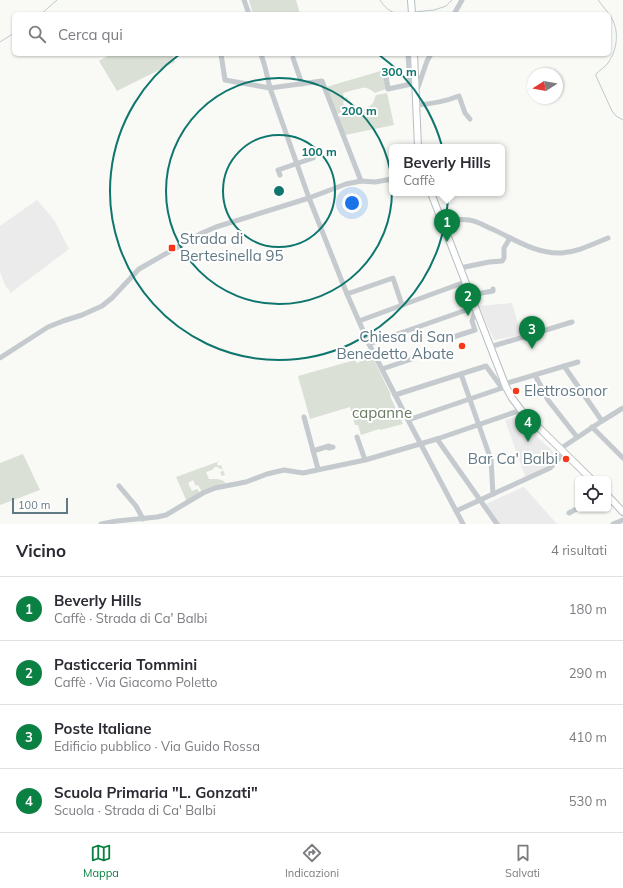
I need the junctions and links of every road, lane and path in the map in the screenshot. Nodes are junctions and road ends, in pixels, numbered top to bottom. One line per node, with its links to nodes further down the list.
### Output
1 (244, 0): 4 (street)
2 (462, 0): 6 (street)
3 (411, 2): 5 (main road)
4 (248, 12)
5 (412, 12)
6 (455, 12)
7 (221, 56): 16 (street)
8 (261, 56): 16 (street)
9 (408, 56): 14 (street)
10 (414, 56): 14 (main road)
11 (430, 56): 17 (street)
12 (293, 58): 15 (street)
13 (385, 70): 14 (street)
14 (413, 83): 17 (main road)
15 (302, 84): 16 (street); 25 (street)
16 (270, 88): 22 (street)
17 (416, 94): 18 (main road)
18 (416, 105): 19 (street); 20 (main road)
19 (470, 119)
20 (418, 144)
21 (313, 158): 22 (street)
22 (296, 164): 23 (street); 27 (street)
23 (280, 175)
24 (389, 180): 25 (street)
25 (361, 181): 27 (street)
26 (432, 196): 28 (main road)
27 (309, 198): 34 (street); 43 (street)
28 (441, 220): 29 (street); 31 (main road)
29 (510, 238): 30 (street); 31 (street)
30 (608, 238)
31 (460, 268): 32 (main road)
32 (465, 282): 35 (main road); 36 (street)
33 (493, 289): 35 (street)
34 (346, 294): 36 (street); 38 (street)
35 (470, 295): 37 (main road)
36 (402, 305): 38 (street)
37 (475, 309): 40 (street); 41 (street); 42 (main road)
38 (359, 321): 41 (street)
39 (572, 322): 42 (street)
40 (447, 339)
41 (369, 344): 47 (street)
42 (490, 346): 50 (main road)
43 (0, 358)
44 (412, 359): 47 (street)
45 (578, 362): 46 (street)
46 (564, 366): 49 (street); 57 (street)
47 (382, 369): 51 (street)
48 (461, 374): 50 (street); 51 (street); 52 (street)
49 (535, 375): 50 (street); 61 (street)
50 (504, 386): 52 (street); 54 (main road)
51 (395, 395): 56 (street)
52 (470, 399): 56 (street); 58 (street)
53 (623, 408): 57 (street)
54 (521, 410): 58 (street); 66 (main road)
55 (304, 417): 65 (street)
56 (408, 420): 63 (street)
57 (602, 420): 59 (street)
58 (479, 425): 62 (street); 72 (street)
59 (592, 427): 61 (street); 67 (street)
60 (357, 437): 68 (street)
61 (577, 437): 66 (street)
62 (437, 440): 63 (street); 74 (street)
63 (421, 444): 68 (street); 76 (street)
64 (333, 447): 65 (street)
65 (313, 451): 69 (street)
66 (562, 451): 70 (main road); 72 (street)
67 (623, 458)
68 (365, 460): 69 (street)
69 (318, 469): 79 (street)
70 (588, 476)
71 (119, 486): 79 (street)
72 (493, 494): 74 (street)
73 (611, 499): 77 (main road)
74 (480, 500): 76 (street); 83 (street)
75 (575, 510): 78 (street)
76 (456, 511): 82 (street)
77 (623, 512)
78 (568, 513)
79 (143, 519): 81 (street)
80 (623, 520): 84 (street)
81 (101, 524)
82 (463, 524)
83 (497, 524)
84 (614, 524)

